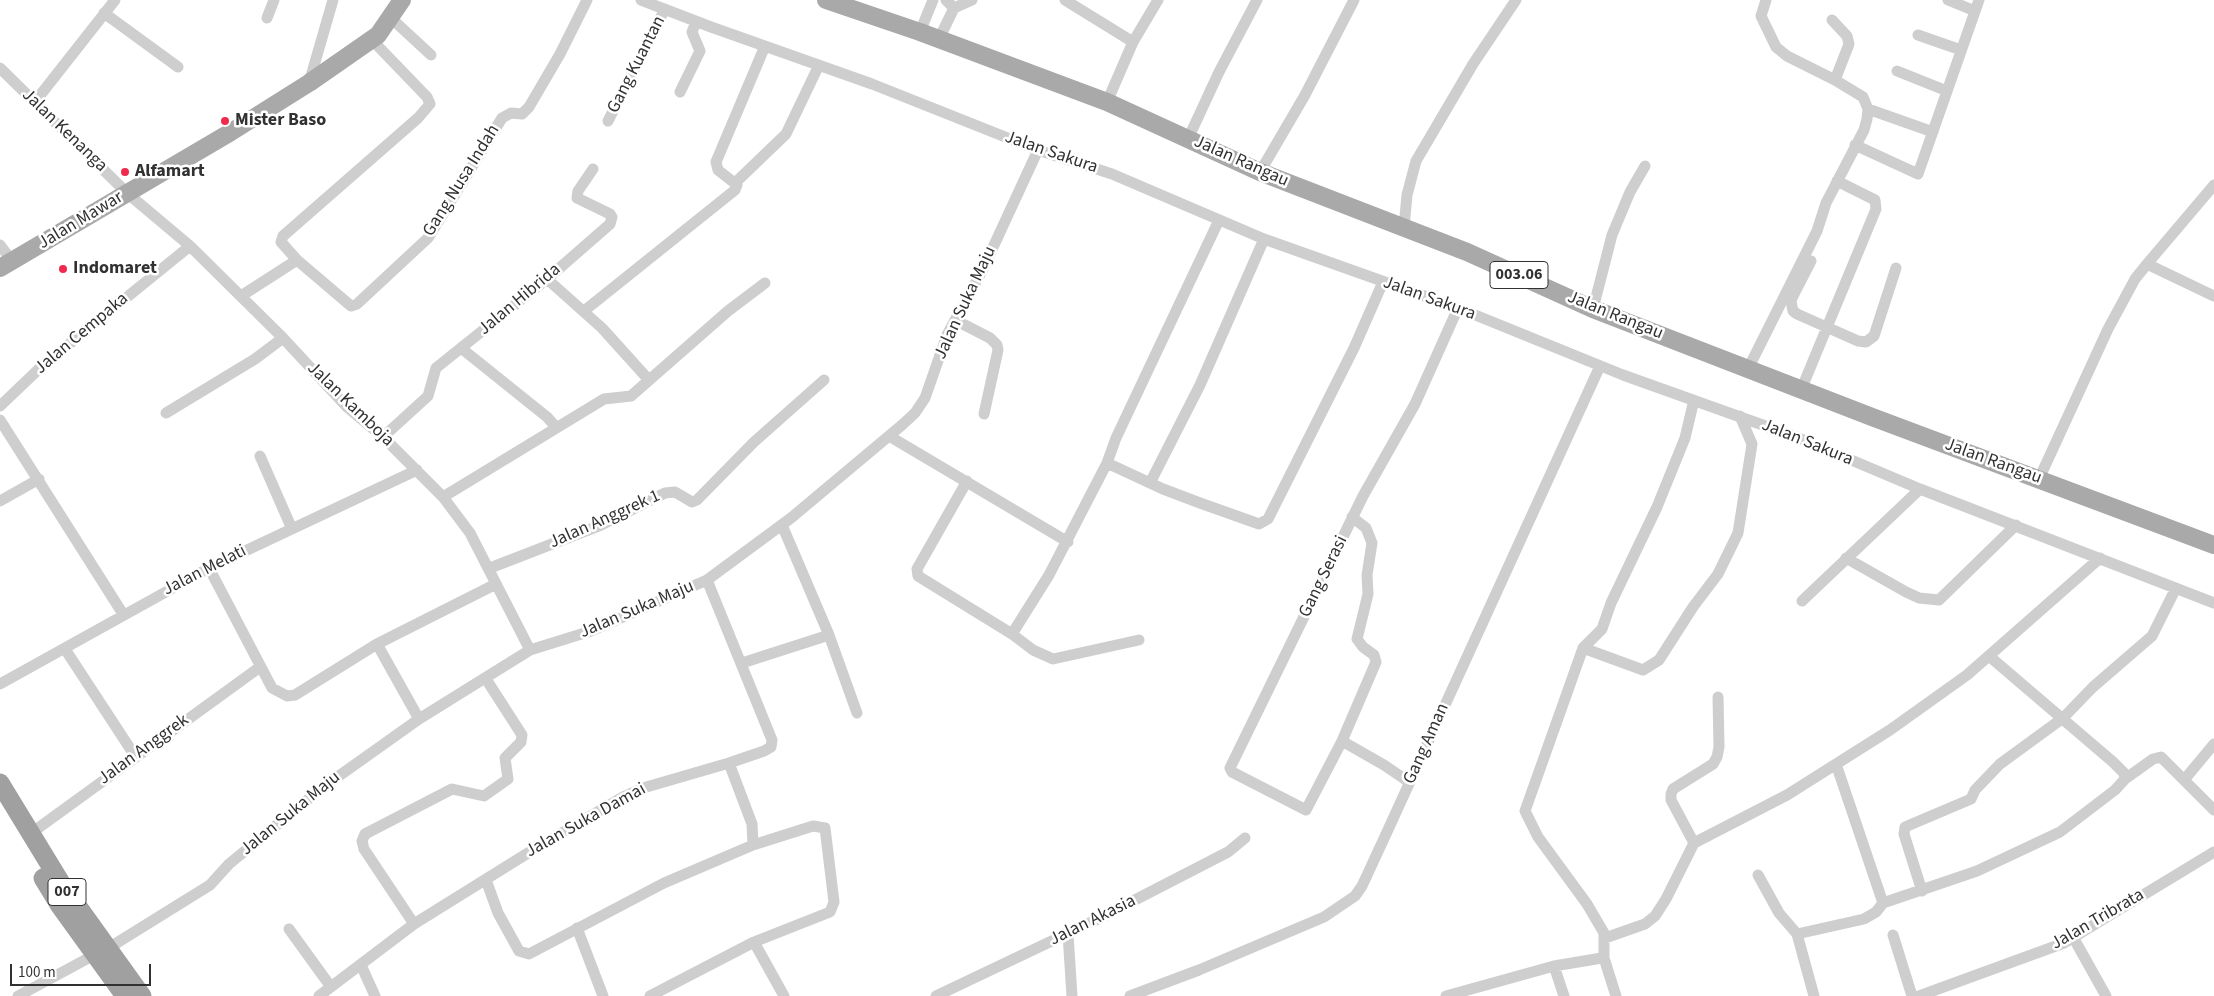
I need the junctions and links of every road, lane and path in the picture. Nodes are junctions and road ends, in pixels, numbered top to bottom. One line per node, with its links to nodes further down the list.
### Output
1 (115, 0): 20 (street)
2 (274, 0): 21 (street)
3 (333, 0): 38 (street)
4 (402, 0): 22 (main road, Jalan Mawar)
5 (587, 0): 61 (street, Gang Nusa Indah)
6 (641, 0): 19 (street, Jalan Sakura)
7 (826, 0): 25 (main road, Jalan Rangau / 003.06)
8 (933, 0): 25 (street)
9 (972, 0): 17 (street)
10 (1066, 0): 29 (street)
11 (1158, 0): 29 (street)
12 (1257, 0): 46 (street)
13 (1354, 0): 51 (street)
14 (1516, 0): 57 (street)
15 (1766, 0): 37 (street)
16 (1948, 0): 18 (street)
17 (950, 4): 27 (street)
18 (1977, 5): 31 (street)
19 (665, 9): 24 (street, Jalan Sakura); 44 (street, Gang Kuantan)
20 (104, 13): 34 (street); 42 (street)
21 (267, 18)
22 (391, 18): 28 (main road, Jalan Mawar); 32 (street)
23 (1832, 20): 37 (street)
24 (696, 22): 30 (street, Jalan Sakura); 40 (street)
25 (920, 32): 27 (main road, Jalan Rangau / 003.06)
26 (1918, 35): 31 (street)
27 (939, 39): 41 (main road, Jalan Rangau / 003.06)
28 (372, 40): 38 (main road, Jalan Mawar); 61 (street, Gang Nusa Indah)
29 (1133, 42): 41 (street)
30 (765, 46): 33 (street, Jalan Sakura); 53 (street)
31 (1961, 50): 39 (street)
32 (431, 55)
33 (819, 65): 48 (street, Jalan Sakura); 53 (street)
34 (178, 67)
35 (0, 68): 42 (street, Jalan Kenanga)
36 (1897, 71): 39 (street)
37 (1835, 80): 43 (street)
38 (309, 83): 55 (main road, Jalan Mawar)
39 (1947, 91): 45 (street)
40 (680, 92)
41 (1107, 102): 46 (main road, Jalan Rangau / 003.06)
42 (34, 103): 55 (street, Jalan Kenanga)
43 (1868, 108): 45 (street); 47 (street)
44 (608, 121)
45 (1932, 132): 47 (street)
46 (1188, 139): 51 (main road, Jalan Rangau / 003.06)
47 (1855, 145): 52 (street)
48 (1038, 150): 56 (street, Jalan Sakura); 74 (street, Jalan Suka Maju)
49 (1645, 166): 72 (street)
50 (593, 169): 66 (street, Jalan Hibrida)
51 (1260, 172): 57 (main road, Jalan Rangau / 003.06)
52 (1837, 181): 75 (street); 79 (street)
53 (735, 183): 73 (street)
54 (2214, 185): 63 (street)
55 (127, 193): 60 (street, Jalan Kamboja); 64 (main road, Jalan Mawar)
56 (1219, 220): 58 (street, Jalan Sakura); 93 (street)
57 (1404, 227): 72 (main road, Jalan Rangau / 003.06)
58 (1264, 239): 67 (street, Jalan Sakura); 98 (street)
59 (0, 245): 64 (street)
60 (190, 246): 69 (street, Jalan Kamboja); 84 (street, Jalan Cempaka)
61 (297, 260): 69 (street)
62 (1811, 261): 75 (street)
63 (2147, 264): 70 (street); 96 (street)
64 (6, 265)
65 (1896, 268): 75 (street)
66 (547, 279): 73 (street); 77 (street, Jalan Hibrida)
67 (1383, 282): 71 (street, Jalan Sakura); 98 (street)
68 (766, 283): 80 (street)
69 (241, 296): 76 (street, Jalan Kamboja)
70 (2214, 296)
71 (1458, 308): 78 (street, Jalan Sakura); 102 (street, Gang Serasi)
72 (1594, 309): 79 (main road, Jalan Rangau / 003.06)
73 (584, 311): 80 (street)
74 (955, 320): 86 (street); 90 (street, Jalan Suka Maju)
75 (1827, 327): 82 (street)
76 (283, 338): 85 (street); 91 (street, Jalan Kamboja)
77 (461, 348): 89 (street); 91 (street, Jalan Hibrida)
78 (1600, 366): 83 (street, Jalan Sakura); 141 (street, Gang Aman)
79 (1748, 369): 82 (main road, Jalan Rangau / 003.06)
80 (648, 379): 89 (street)
81 (824, 380): 111 (street, Jalan Anggrek 1)
82 (1801, 390): 96 (main road, Jalan Rangau / 003.06)
83 (1694, 400): 87 (street, Jalan Sakura); 122 (street)
84 (0, 406)
85 (166, 413)
86 (984, 414)
87 (1740, 416): 99 (street, Jalan Sakura); 122 (street)
88 (0, 420): 95 (street)
89 (556, 426): 100 (street)
90 (889, 436): 97 (street); 103 (street, Jalan Suka Maju)
91 (383, 437): 94 (street, Jalan Kamboja)
92 (260, 456): 105 (street)
93 (1107, 463): 98 (street); 106 (street)
94 (417, 470): 100 (street, Jalan Kamboja); 105 (street, Jalan Melati)
95 (39, 479): 101 (street); 117 (street)
96 (2039, 479): 107 (main road, Jalan Rangau / 003.06)
97 (967, 481): 106 (street); 118 (street)
98 (1150, 483)
99 (1920, 489): 104 (street, Jalan Sakura); 108 (street)
100 (443, 497): 111 (street, Jalan Kamboja)
101 (0, 501)
102 (1352, 517): 134 (street); 134 (street, Gang Serasi)
103 (782, 525): 112 (street, Jalan Suka Maju); 119 (street)
104 (2016, 525): 108 (street); 109 (street, Jalan Sakura)
105 (292, 529): 110 (street, Jalan Melati)
106 (1068, 542): 118 (street)
107 (2214, 545)
108 (1846, 558): 115 (street)
109 (2100, 558): 114 (street, Jalan Sakura); 125 (street)
110 (209, 568): 117 (street, Jalan Melati); 127 (street)
111 (490, 568): 113 (street, Jalan Kamboja)
112 (707, 580): 124 (street, Jalan Suka Maju); 126 (street, Jalan Suka Damai)
113 (496, 584): 121 (street); 124 (street, Jalan Kamboja)
114 (2176, 588): 116 (street, Jalan Sakura); 132 (street)
115 (1802, 601)
116 (2214, 604)
117 (123, 614): 123 (street, Jalan Melati)
118 (1012, 634): 120 (street)
119 (829, 635): 126 (street); 131 (street)
120 (1139, 640)
121 (377, 644): 127 (street); 133 (street)
122 (1583, 648): 160 (street)
123 (65, 649): 129 (street, Jalan Melati); 136 (street)
124 (530, 650): 128 (street, Jalan Suka Maju)
125 (1989, 656): 132 (street); 138 (street)
126 (742, 662): 137 (street, Jalan Suka Damai)
127 (260, 667): 136 (street, Jalan Anggrek)
128 (486, 679): 133 (street, Jalan Suka Maju); 154 (street)
129 (0, 684)
130 (1718, 697): 147 (street)
131 (857, 713)
132 (2063, 718): 139 (street); 152 (street)
133 (418, 719): 163 (street, Jalan Suka Maju)
134 (1342, 741): 141 (street)
135 (2214, 744): 140 (street)
136 (135, 756): 145 (street, Jalan Anggrek)
137 (729, 763): 148 (street); 151 (street, Jalan Suka Damai)
138 (1836, 764): 147 (street); 153 (street)
139 (2125, 779): 140 (street); 152 (street)
140 (2184, 780): 144 (street)
141 (1409, 782): 178 (street, Gang Aman)
142 (0, 783): 145 (highway, 007)
143 (0, 807): 163 (highway, 007)
144 (2214, 810)
145 (30, 834): 163 (highway, 007)
146 (1245, 838): 157 (street, Jalan Akasia)
147 (1694, 843): 160 (street)
148 (753, 845): 155 (street); 162 (street)
149 (2214, 852): 161 (street, Jalan Tribrata)
150 (1758, 875): 158 (street)
151 (486, 880): 154 (street, Jalan Suka Damai); 155 (street)
152 (1922, 891): 153 (street)
153 (1883, 903): 158 (street)
154 (414, 924): 165 (street, Jalan Suka Damai)
155 (577, 928): 173 (street)
156 (289, 929): 167 (street)
157 (1068, 934): 176 (street, Jalan Akasia); 177 (street)
158 (1797, 934): 182 (street)
159 (1893, 935): 183 (street)
160 (1605, 938): 164 (street)
161 (2073, 938): 184 (street, Jalan Tribrata); 185 (street)
162 (754, 942): 174 (street); 175 (street)
163 (101, 952): 169 (highway, 007); 170 (street, Jalan Suka Maju)
164 (1604, 958): 166 (street); 181 (street)
165 (361, 965): 167 (street, Jalan Suka Damai); 172 (street)
166 (1554, 966): 168 (street); 180 (street)
167 (331, 987): 171 (street, Jalan Suka Damai)
168 (1479, 991): 179 (street)
169 (131, 993)
170 (18, 996)
171 (319, 996)
172 (375, 996)
173 (603, 996)
174 (650, 996)
175 (784, 996)
176 (936, 996)
177 (1072, 996)
178 (1130, 996)
179 (1446, 996)
180 (1564, 996)
181 (1616, 996)
182 (1814, 996)
183 (1912, 996)
184 (1919, 996)
185 (2106, 996)

